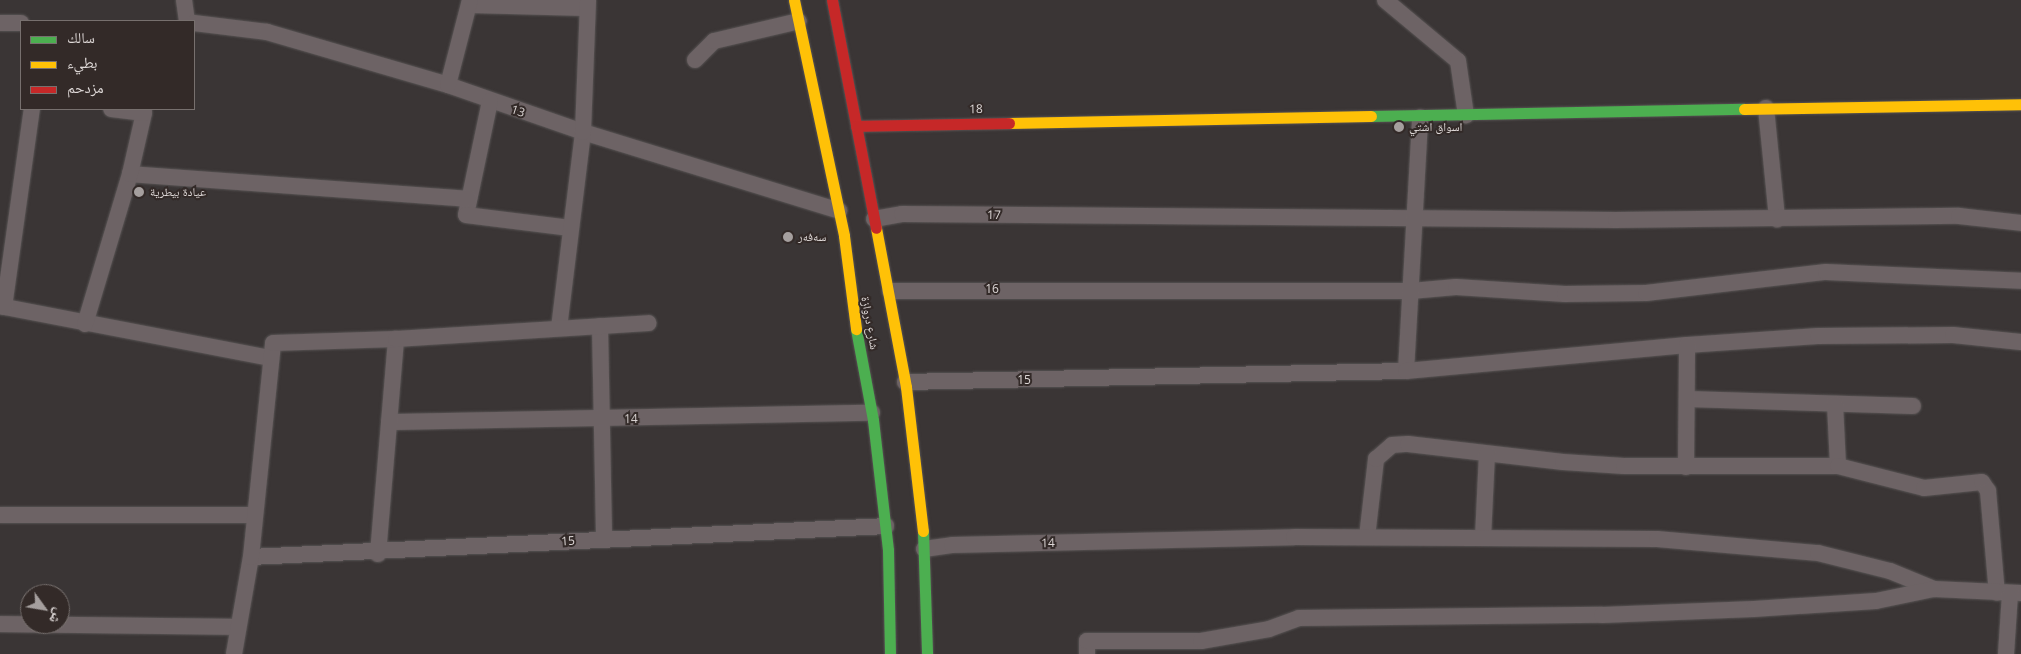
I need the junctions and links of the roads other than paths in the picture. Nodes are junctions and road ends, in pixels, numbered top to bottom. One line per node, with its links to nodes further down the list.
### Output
1 (184, 0): 7 (street)
2 (794, 0): 8 (main road, شارع دروازة)
3 (832, 0): 21 (main road, شارع دروازة)
4 (1385, 0): 19 (street)
5 (470, 3): 6 (street); 13 (street)
6 (588, 4): 22 (street)
7 (187, 20)
8 (799, 22): 12 (street); 25 (main road, شارع دروازة)
9 (0, 23): 10 (street)
10 (20, 23)
11 (195, 24): 13 (street, 13)
12 (695, 60)
13 (448, 85): 14 (street, 13)
14 (490, 101): 22 (street, 13); 24 (street)
15 (2021, 104): 16 (main road, 18)
16 (1766, 108): 19 (main road, 18); 28 (street)
17 (32, 110): 34 (street)
18 (119, 110): 23 (street)
19 (1466, 115): 20 (main road, 18)
20 (1420, 117): 21 (main road, 18); 27 (street)
21 (856, 126): 26 (main road, شارع دروازة)
22 (583, 132): 25 (street, 13); 30 (street)
23 (130, 174): 24 (street); 36 (street)
24 (469, 199): 30 (street)
25 (839, 211): 48 (main road, شارع دروازة)
26 (874, 219): 27 (street, 17); 32 (main road, شارع دروازة)
27 (1416, 219): 28 (street, 17); 33 (street)
28 (1777, 219): 29 (street, 17)
29 (2021, 223)
30 (570, 228): 38 (street)
31 (2021, 281): 33 (street, 16)
32 (890, 291): 33 (street, 16); 44 (main road, شارع دروازة)
33 (1411, 291): 43 (street)
34 (2, 306): 36 (street)
35 (648, 323): 37 (street)
36 (85, 324): 42 (street)
37 (600, 326): 38 (street); 49 (street)
38 (559, 328): 39 (street)
39 (396, 339): 42 (street); 50 (street)
40 (2021, 342): 41 (street, 15)
41 (1687, 345): 43 (street, 15); 45 (street)
42 (270, 358): 54 (street)
43 (1406, 371): 44 (street, 15)
44 (905, 382): 60 (main road, شارع دروازة)
45 (1688, 399): 46 (street); 53 (street)
46 (1835, 404): 47 (street); 52 (street)
47 (1913, 406)
48 (872, 413): 49 (street, 14); 56 (main road, شارع دروازة)
49 (601, 420): 50 (street, 14); 58 (street)
50 (389, 422): 61 (street)
51 (1487, 454): 53 (street); 57 (street); 59 (street)
52 (1838, 466): 53 (street); 64 (street)
53 (1686, 467)
54 (255, 515): 55 (street); 62 (street)
55 (0, 516)
56 (886, 526): 58 (street, 15); 68 (main road, شارع دروازة)
57 (1367, 537): 59 (street, 14); 60 (street, 14)
58 (604, 538): 61 (street, 15)
59 (1483, 538): 63 (street, 14)
60 (924, 549): 69 (main road, شارع دروازة)
61 (378, 554): 62 (street, 15)
62 (251, 558): 66 (street)
63 (1934, 589): 64 (street); 70 (street)
64 (2010, 593): 71 (street)
65 (0, 624): 66 (street)
66 (238, 628): 67 (street)
67 (234, 654)
68 (890, 654)
69 (927, 654)
70 (1087, 654)
71 (2006, 654)

